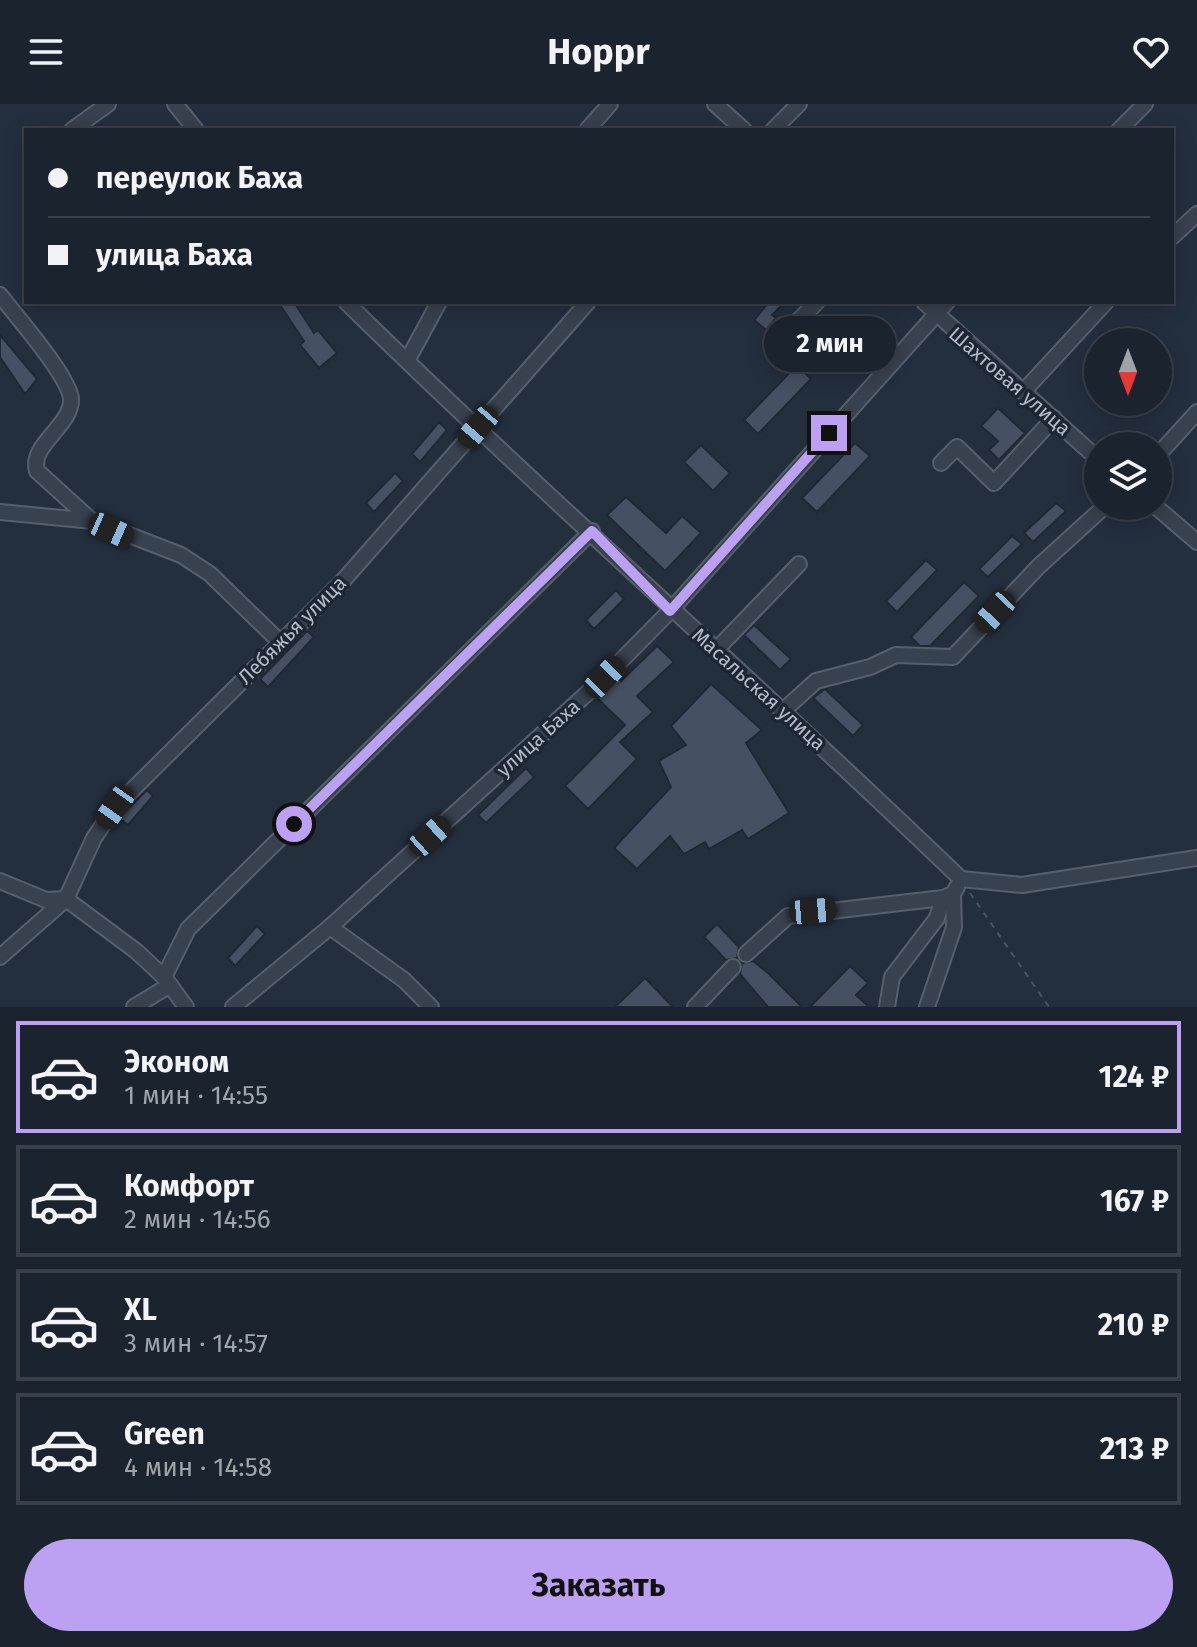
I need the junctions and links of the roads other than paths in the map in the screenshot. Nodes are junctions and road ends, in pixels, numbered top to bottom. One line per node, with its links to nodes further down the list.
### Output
1 (108, 104): 7 (street)
2 (175, 104): 8 (street)
3 (610, 104): 9 (street)
4 (715, 104): 10 (street)
5 (799, 104): 11 (street)
6 (1145, 104): 12 (street)
7 (75, 128)
8 (194, 128)
9 (589, 128)
10 (742, 128)
11 (775, 128)
12 (1121, 128)
13 (1197, 214): 14 (street)
14 (1174, 235)
15 (0, 295): 36 (street)
16 (348, 304): 25 (street, Масальская улица)
17 (438, 304): 25 (street)
18 (586, 304): 29 (street, Лебяжья улица)
19 (815, 304): 24 (street)
20 (926, 304): 23 (street, Шахтовая улица)
21 (945, 304): 23 (street, улица Баха)
22 (1104, 304): 26 (street)
23 (935, 314): 26 (street, Шахтовая улица); 40 (street, улица Баха)
24 (780, 339)
25 (407, 361): 29 (street, Масальская улица)
26 (1023, 392): 28 (street, Шахтовая улица)
27 (1197, 412): 30 (street)
28 (1054, 418): 31 (street, Шахтовая улица); 32 (street)
29 (478, 427): 37 (street, Масальская улица); 41 (street, Лебяжья улица)
30 (1172, 440)
31 (1084, 446)
32 (941, 463)
33 (0, 512): 36 (street)
34 (1090, 520): 43 (street)
35 (1171, 520): 38 (street)
36 (93, 521): 41 (street)
37 (592, 531): 40 (street, Масальская улица); 53 (street)
38 (1197, 542)
39 (799, 564): 42 (street)
40 (670, 611): 42 (street, Масальская улица); 49 (street, улица Баха)
41 (280, 642): 48 (street, Лебяжья улица)
42 (716, 650): 43 (street, Масальская улица)
43 (785, 709): 45 (street, Масальская улица)
44 (1197, 858): 45 (street)
45 (961, 879): 47 (street)
46 (0, 881): 48 (street)
47 (948, 896): 50 (street); 59 (street); 60 (street)
48 (66, 899): 51 (street, Лебяжья улица); 53 (street)
49 (330, 927): 54 (street); 57 (street, улица Баха)
50 (746, 954)
51 (0, 957)
52 (733, 967): 58 (street)
53 (167, 981): 55 (street); 56 (street)
54 (427, 1005)
55 (134, 1007)
56 (186, 1007)
57 (233, 1007)
58 (695, 1007)
59 (887, 1007)
60 (927, 1007)

